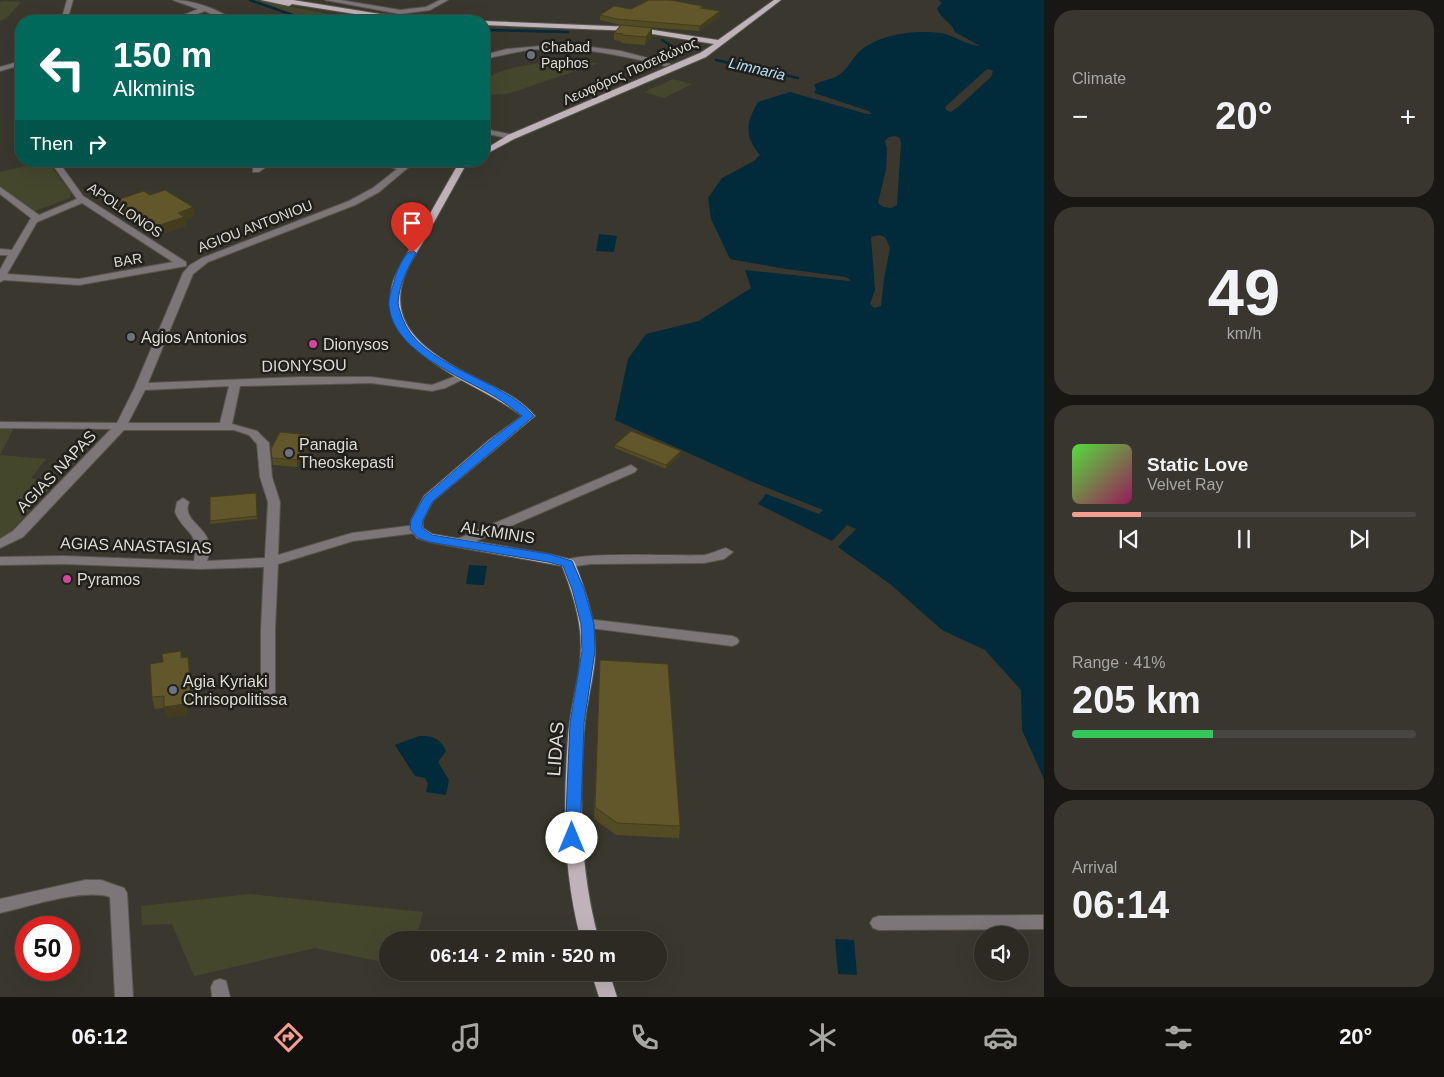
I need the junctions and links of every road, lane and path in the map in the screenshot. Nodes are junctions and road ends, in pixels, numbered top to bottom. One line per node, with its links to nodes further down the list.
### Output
1 (70, 0): 11 (street)
2 (176, 0): 9 (street)
3 (264, 0): 8 (main road)
4 (328, 0): 10 (street)
5 (445, 0): 10 (street)
6 (767, 0): 18 (main road, Λεωφόρος Ποσειδώνος)
7 (778, 0): 18 (main road, Λεωφόρος Ποσειδώνος)
8 (289, 2): 14 (main road); 15 (main road)
9 (205, 9): 12 (street); 13 (street)
10 (413, 12): 16 (street)
11 (66, 15)
12 (188, 15)
13 (218, 15)
14 (364, 15)
15 (379, 15)
16 (410, 15)
17 (490, 24): 18 (main road)
18 (713, 44): 20 (main road, Λεωφόρος Ποσειδώνος); 26 (main road, Λεωφόρος Ποσειδώνος)
19 (490, 56): 20 (street)
20 (666, 64): 26 (main road, Λεωφόρος Ποσειδώνος)
21 (15, 65): 22 (street)
22 (0, 69)
23 (15, 72): 24 (street)
24 (0, 73)
25 (490, 133): 26 (street)
26 (502, 137): 27 (main road, Λεωφόρος Ποσειδώνος); 28 (main road, Λεωφόρος Ποσειδώνος)
27 (490, 140)
28 (490, 148)
29 (58, 167): 38 (street, APOLLONOS)
30 (261, 167): 35 (street)
31 (401, 167): 34 (street)
32 (460, 167): 36 (main road)
33 (465, 167): 36 (main road)
34 (405, 168): 43 (street, AGIOU ANTONIOU)
35 (256, 170)
36 (456, 174): 45 (main road)
37 (0, 190): 39 (street)
38 (83, 200): 39 (street); 42 (street, APOLLONOS)
39 (36, 217): 41 (street)
40 (0, 252): 41 (street)
41 (16, 253): 44 (street)
42 (180, 263): 43 (street, APOLLONOS); 44 (street, BAR)
43 (193, 267): 47 (street, AGIOU ANTONIOU)
44 (1, 278)
45 (464, 376): 46 (street, DIONYSOU); 54 (main road)
46 (235, 383): 47 (street, DIONYSOU); 50 (street)
47 (142, 387): 49 (street, AGIOU ANTONIOU)
48 (0, 425): 49 (street)
49 (120, 427): 50 (street); 51 (street, AGIOU ANTONIOU)
50 (225, 427): 59 (street)
51 (111, 436): 56 (street, AGIAS NAPAS)
52 (631, 469): 55 (street)
53 (183, 502): 61 (street)
54 (416, 529): 55 (main road, ALKMINIS); 59 (street)
55 (460, 543): 60 (main road, ALKMINIS)
56 (0, 544)
57 (726, 552): 60 (street, ALKMINIS)
58 (0, 561): 61 (street, AGIAS ANASTASIAS)
59 (270, 562): 61 (street, AGIAS ANASTASIAS); 64 (street)
60 (568, 563): 62 (main road, LIDAS)
61 (200, 565)
62 (587, 624): 63 (street); 68 (main road, LIDAS)
63 (732, 640)
64 (268, 696)
65 (0, 906): 70 (street)
66 (1043, 922): 67 (street)
67 (879, 923)
68 (587, 931)
69 (603, 981): 71 (main road)
70 (124, 997)
71 (608, 997)

